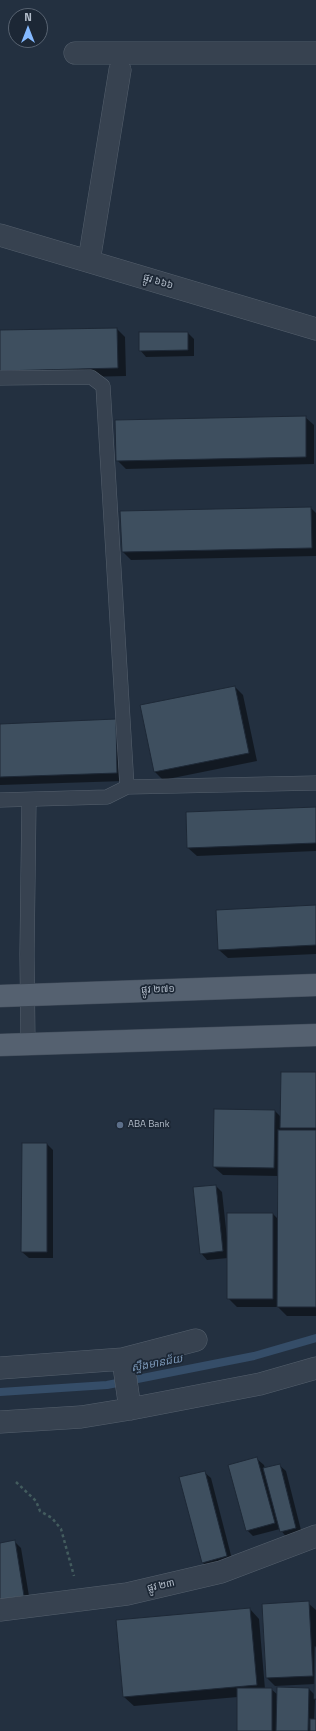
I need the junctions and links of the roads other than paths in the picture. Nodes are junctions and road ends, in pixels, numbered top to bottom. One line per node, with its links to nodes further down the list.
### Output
1 (75, 53): 2 (street)
2 (316, 53)
3 (120, 70): 5 (street)
4 (0, 235): 5 (street, ផ្លូវ ៦៦៦)
5 (89, 262): 6 (street, ផ្លូវ ៦៦៦)
6 (316, 329)
7 (0, 378): 9 (lane)
8 (316, 783): 9 (lane)
9 (128, 787): 11 (lane)
10 (0, 800): 11 (lane)
11 (29, 800): 13 (lane)
12 (316, 984): 13 (main road, ផ្លូវ ២៧១)
13 (28, 995): 14 (main road, ផ្លូវ ២៧១); 16 (lane)
14 (0, 996)
15 (316, 1035): 16 (main road)
16 (28, 1044): 17 (main road)
17 (0, 1045)
18 (196, 1340): 19 (street)
19 (124, 1363): 20 (street); 22 (street)
20 (0, 1368)
21 (316, 1368): 22 (street)
22 (129, 1401): 23 (street)
23 (0, 1422)
24 (316, 1536): 25 (street, ផ្លូវ ២៣)
25 (0, 1610)

